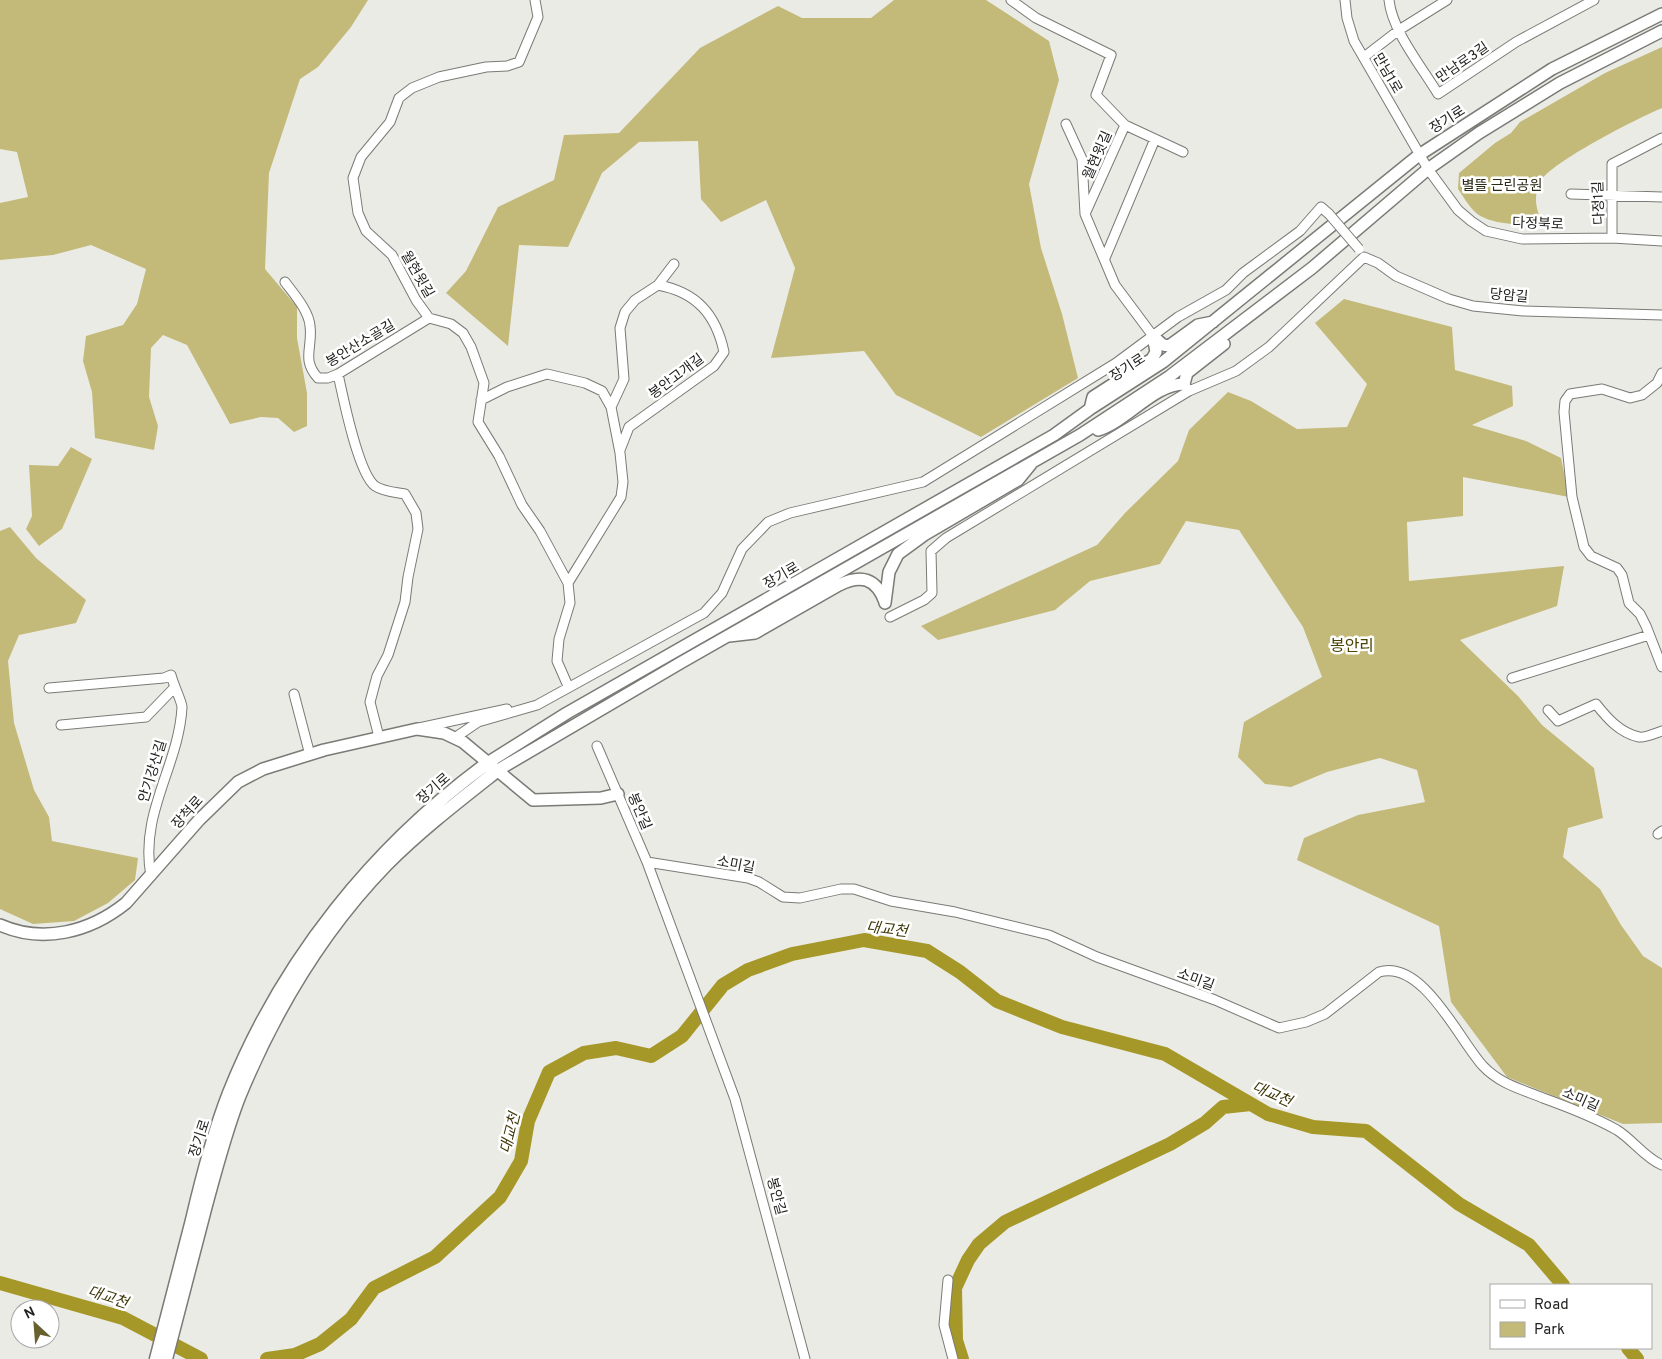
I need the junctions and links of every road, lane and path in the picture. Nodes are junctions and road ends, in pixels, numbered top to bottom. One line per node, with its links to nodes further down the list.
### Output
1 (535, 0): 31 (street, 월현윗길)
2 (1011, 0): 12 (street, 월현윗길)
3 (1345, 0): 10 (street, 만남1로)
4 (1389, 0): 8 (street, 만남로3길)
5 (1447, 0): 8 (street)
6 (1594, 0): 8 (street, 만남로3길)
7 (1662, 14): 16 (main road, 장기로)
8 (1400, 30): 10 (street)
9 (1662, 31): 17 (main road, 장기로)
10 (1364, 57): 16 (street, 만남1로)
11 (1066, 124): 21 (street, 월현윗길)
12 (1125, 125): 14 (street); 21 (street, 월현윗길)
13 (1662, 138): 19 (street, 다정1길)
14 (1155, 139): 15 (street); 25 (street)
15 (1183, 152)
16 (1419, 155): 17 (street, 다정북로); 32 (main road, 장기로)
17 (1428, 169): 22 (street, 다정북로); 27 (main road, 장기로)
18 (1571, 194): 19 (street)
19 (1612, 194): 20 (street); 22 (street, 다정1길)
20 (1662, 197)
21 (1085, 214): 25 (street, 월현윗길)
22 (1612, 238): 23 (street, 다정북로)
23 (1662, 241)
24 (1362, 253): 30 (street, 당암길); 33 (street, bridge); 36 (street)
25 (1105, 258): 33 (street, 월현윗길)
26 (674, 264): 29 (street)
27 (1312, 268): 36 (main road); 40 (main road, 장기로)
28 (285, 282): 35 (street, 봉안산소골길)
29 (658, 285): 38 (street); 41 (street, 봉안고개길)
30 (1662, 315)
31 (429, 318): 35 (street, 봉안산소골길); 37 (street, 월현윗길)
32 (1215, 322): 33 (main road); 39 (main road, 장기로)
33 (1153, 336): 39 (main road); 49 (street)
34 (1662, 373): 45 (street)
35 (338, 374): 58 (street)
36 (1186, 387): 40 (main road); 44 (street)
37 (481, 400): 38 (street); 43 (street, 월현윗길)
38 (611, 407): 41 (street, 봉안고개길)
39 (1090, 409): 62 (main road, 장기로)
40 (1080, 435): 42 (main road, 장기로)
41 (620, 453): 43 (street, 봉안고개길)
42 (1034, 460): 46 (main road, 장기로); 46 (main road)
43 (568, 583): 49 (street, 월현윗길)
44 (890, 617)
45 (1649, 635): 47 (street); 48 (street)
46 (728, 636): 62 (main road, 장기로)
47 (1662, 667)
48 (1512, 678)
49 (568, 686): 53 (street)
50 (49, 688): 51 (street, 안기강산길)
51 (174, 688): 55 (street); 65 (street, 안기강산길)
52 (294, 694): 61 (street)
53 (536, 705): 56 (street); 59 (street)
54 (1548, 710): 57 (street)
55 (61, 725)
56 (417, 729): 58 (main road, 장척로); 59 (main road)
57 (1662, 731)
58 (379, 737): 61 (main road, 장척로)
59 (456, 738): 62 (main road)
60 (597, 746): 63 (street, 봉안길)
61 (310, 755): 65 (main road, 장척로)
62 (494, 766): 63 (main road); 68 (highway, 장기로)
63 (618, 794): 64 (street, 봉안길)
64 (647, 862): 67 (street, 소미길); 72 (street, 봉안길)
65 (150, 876): 66 (main road, 장척로)
66 (0, 925)
67 (1662, 1165)
68 (184, 1272): 70 (highway, 장기로); 71 (highway, 장기로)
69 (948, 1280): 73 (street)
70 (156, 1359)
71 (166, 1359)
72 (805, 1359)
73 (953, 1359)

